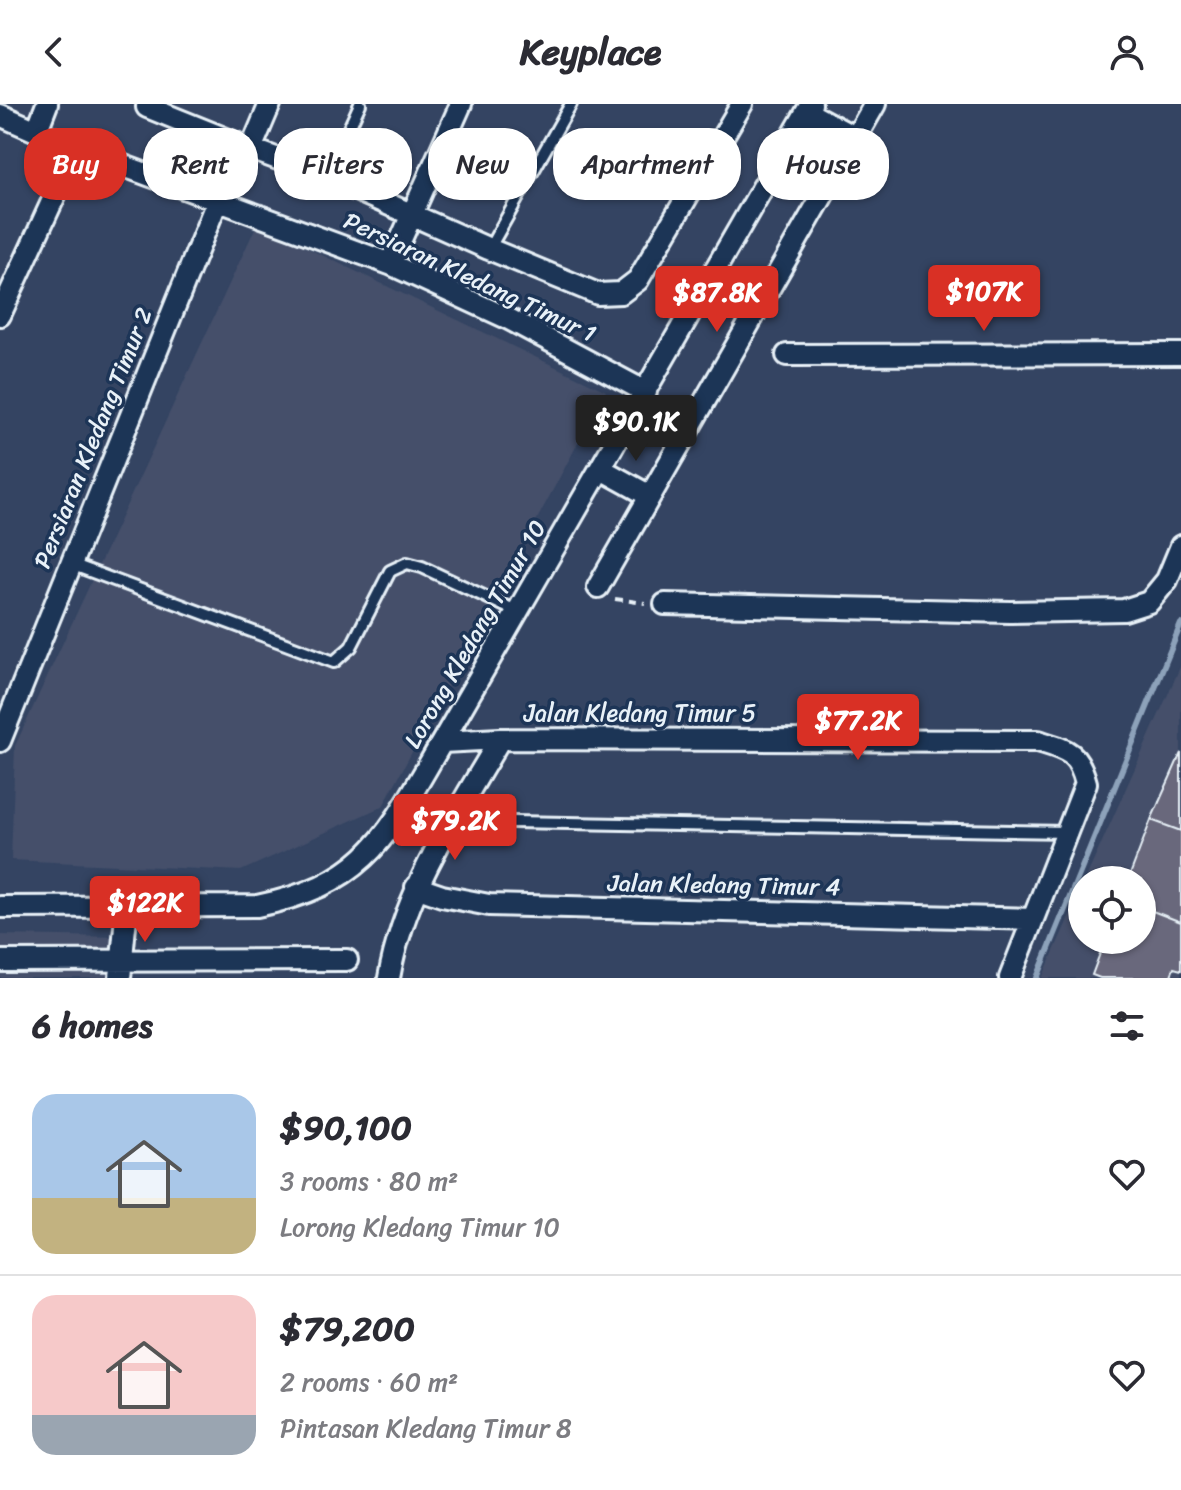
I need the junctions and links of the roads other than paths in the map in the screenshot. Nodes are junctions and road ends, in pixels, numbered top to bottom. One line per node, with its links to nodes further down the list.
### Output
1 (47, 104): 12 (street)
2 (270, 104): 17 (street)
3 (360, 104): 14 (lane)
4 (461, 104): 23 (street)
5 (571, 104): 24 (lane)
6 (742, 104): 24 (street)
7 (875, 104): 16 (street)
8 (161, 108): 13 (street)
9 (809, 108): 15 (street); 30 (street, Lorong Kledang Timur 10)
10 (0, 115): 11 (street, Persiaran Kledang Timur 1)
11 (32, 128)
12 (38, 128)
13 (205, 128)
14 (349, 128)
15 (840, 128)
16 (862, 128)
17 (258, 132)
18 (51, 200): 26 (street)
19 (218, 200): 34 (street, Persiaran Kledang Timur 2)
20 (221, 200): 25 (street, Persiaran Kledang Timur 1)
21 (381, 200): 23 (street)
22 (820, 200): 32 (street)
23 (411, 213): 24 (street); 25 (street)
24 (489, 249)
25 (390, 264): 30 (street, Persiaran Kledang Timur 1)
26 (6, 283): 27 (street)
27 (0, 315)
28 (1181, 354): 29 (street)
29 (787, 355)
30 (646, 392): 31 (street, Lorong Kledang Timur 10)
31 (601, 469): 32 (street); 37 (street, Lorong Kledang Timur 10)
32 (650, 496): 35 (street)
33 (1181, 546): 36 (street)
34 (71, 564): 37 (lane); 38 (street, Persiaran Kledang Timur 2)
35 (598, 587)
36 (665, 604)
37 (518, 612): 41 (street, Lorong Kledang Timur 10)
38 (6, 710): 40 (street, Persiaran Kledang Timur 2)
39 (500, 739): 41 (street, Jalan Kledang Timur 5); 42 (street); 43 (street, Jalan Kledang Timur 5)
40 (0, 741)
41 (442, 742): 45 (street, Lorong Kledang Timur 10)
42 (453, 821): 43 (lane); 44 (street)
43 (1068, 832): 47 (street, Jalan Kledang Timur 5)
44 (416, 887): 47 (street, Jalan Kledang Timur 4); 51 (street)
45 (127, 906): 46 (street, Lorong Kledang Timur 10); 50 (street)
46 (0, 907)
47 (1033, 919): 52 (street, Jalan Kledang Timur 5)
48 (347, 960): 50 (street)
49 (0, 961): 50 (street)
50 (121, 970)
51 (389, 978)
52 (1010, 978)

